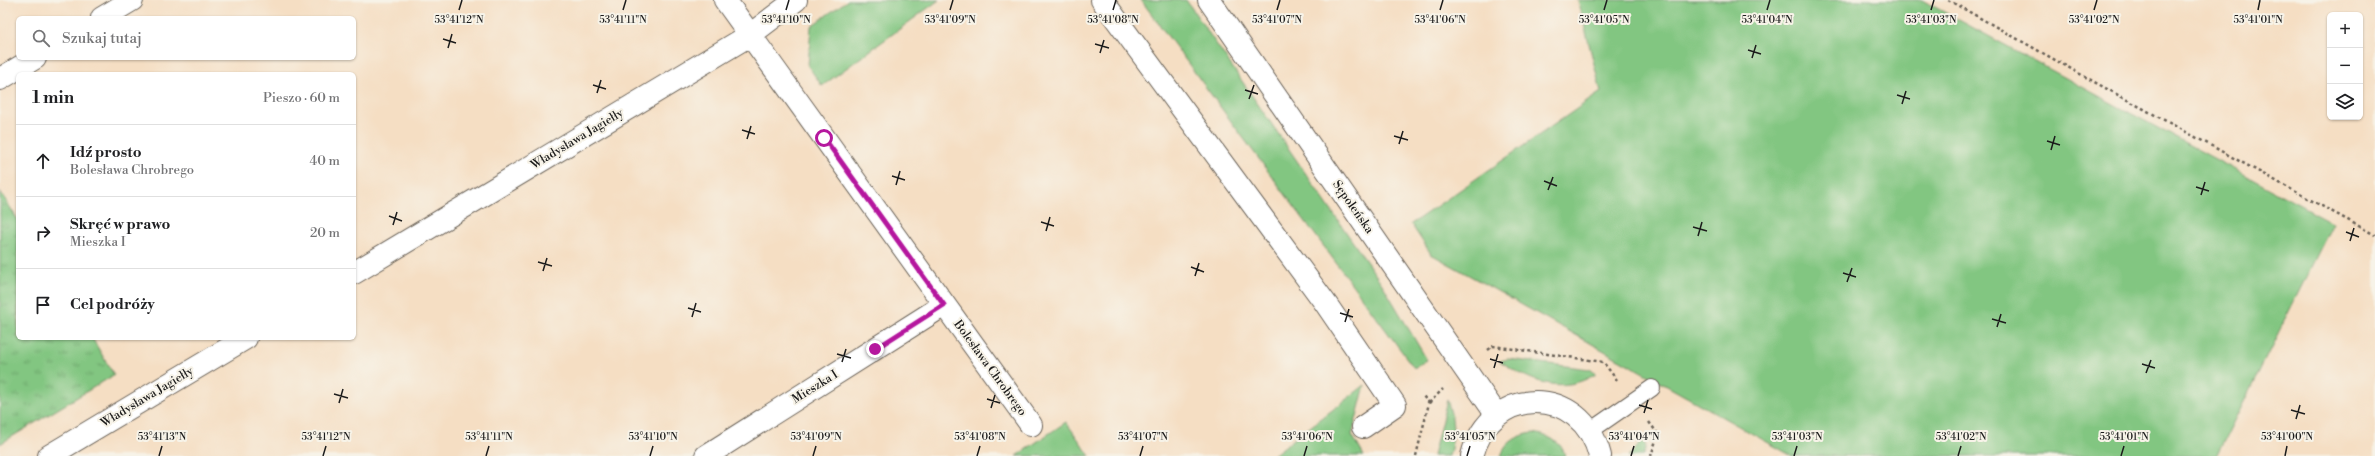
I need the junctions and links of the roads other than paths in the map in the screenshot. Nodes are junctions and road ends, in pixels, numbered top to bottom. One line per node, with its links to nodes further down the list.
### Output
1 (132, 0): 6 (street)
2 (725, 0): 7 (street, Bolesława Chrobrego)
3 (796, 0): 7 (street, Władysława Jagiełły)
4 (1102, 0): 16 (street)
5 (1209, 0): 14 (street, Sępoleńska)
6 (105, 16)
7 (750, 35): 10 (street, Władysława Jagiełły); 11 (street, Bolesława Chrobrego)
8 (32, 60): 9 (street)
9 (0, 79)
10 (356, 272)
11 (944, 305): 15 (street, Bolesława Chrobrego); 19 (street, Mieszka I)
12 (243, 340): 18 (street, Władysława Jagiełły)
13 (1652, 388): 17 (lane)
14 (1496, 414): 17 (street); 20 (street)
15 (1031, 425)
16 (1363, 427)
17 (1590, 431): 21 (street)
18 (49, 456)
19 (706, 456)
20 (1472, 456)
21 (1600, 456)

